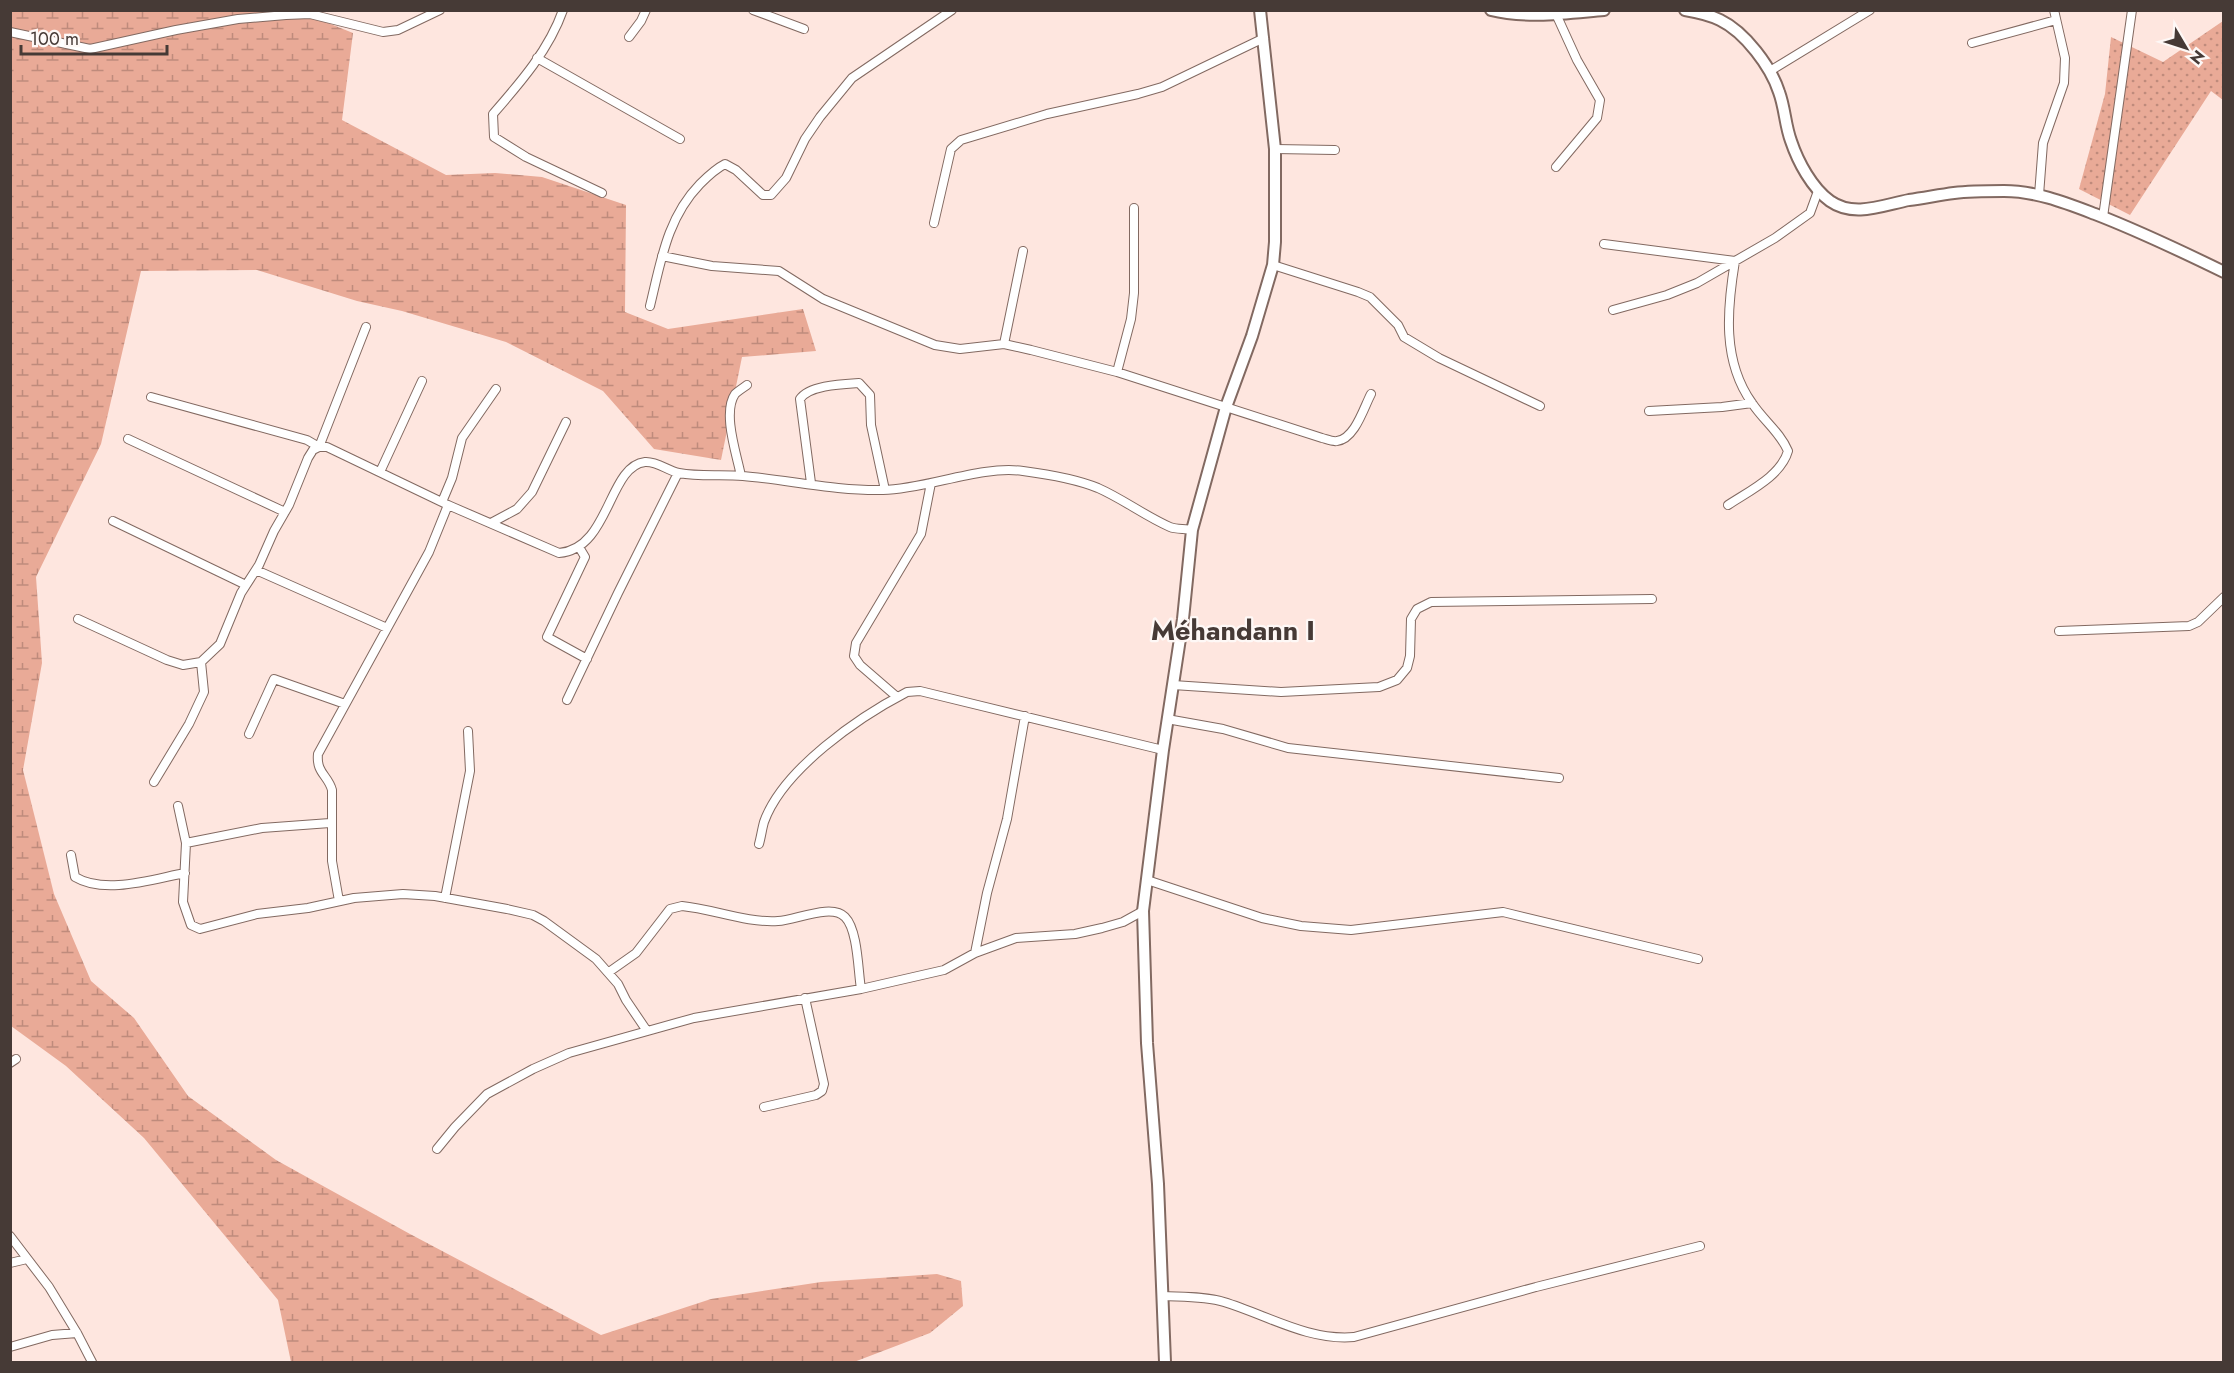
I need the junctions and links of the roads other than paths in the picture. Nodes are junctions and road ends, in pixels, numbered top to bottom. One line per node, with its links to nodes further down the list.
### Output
1 (440, 10): 17 (street)
2 (563, 10): 21 (street)
3 (646, 10): 18 (street)
4 (753, 10): 16 (street)
5 (952, 10): 35 (street)
6 (1260, 10): 19 (street)
7 (1491, 10): 14 (street)
8 (1604, 10): 14 (street)
9 (1685, 10): 13 (street)
10 (1870, 10): 22 (street)
11 (2054, 10): 15 (street)
12 (2132, 10): 31 (street)
13 (1704, 13): 22 (street)
14 (1556, 14): 26 (street)
15 (2056, 21): 20 (street); 29 (street)
16 (804, 29)
17 (10, 32)
18 (629, 37)
19 (1264, 38): 24 (street); 32 (street)
20 (1972, 43)
21 (537, 58): 23 (street); 28 (street)
22 (1770, 71): 27 (street)
23 (680, 139)
24 (1275, 149): 25 (street); 37 (street)
25 (1335, 150)
26 (1556, 167)
27 (1818, 191): 29 (street); 36 (street)
28 (602, 193)
29 (2039, 195): 31 (street)
30 (1134, 208): 43 (street)
31 (2103, 217): 38 (street)
32 (934, 223)
33 (1604, 244): 36 (street)
34 (1023, 251): 42 (street)
35 (662, 256): 39 (street); 42 (street)
36 (1735, 261): 40 (street); 49 (street)
37 (1273, 265): 50 (street); 51 (street)
38 (2223, 272)
39 (650, 306)
40 (1613, 310)
41 (366, 327): 55 (street)
42 (1004, 344): 43 (street)
43 (1117, 372): 51 (street)
44 (422, 381): 56 (street)
45 (747, 386): 58 (street)
46 (496, 389): 62 (street)
47 (1371, 394): 51 (street)
48 (151, 397): 55 (street)
49 (1752, 403): 52 (street); 63 (street)
50 (1540, 406)
51 (1226, 407): 67 (street)
52 (1649, 411)
53 (566, 422): 66 (street)
54 (128, 439): 64 (street)
55 (319, 447): 56 (street); 64 (street)
56 (380, 472): 62 (street)
57 (678, 473): 58 (street); 68 (street); 76 (street)
58 (741, 476): 59 (street)
59 (811, 483): 61 (street); 61 (street)
60 (932, 483): 61 (street); 67 (street); 79 (street)
61 (885, 490)
62 (445, 504): 66 (street); 74 (street)
63 (1728, 505)
64 (285, 512): 69 (street)
65 (113, 521): 70 (street)
66 (491, 523): 68 (street)
67 (1192, 530): 78 (street)
68 (579, 547): 76 (street)
69 (256, 570): 70 (street); 74 (street)
70 (246, 585): 77 (street)
71 (2223, 597): 75 (street)
72 (1652, 600): 78 (street)
73 (78, 619): 77 (street)
74 (387, 628): 81 (street)
75 (2059, 631)
76 (587, 658): 80 (street)
77 (201, 662): 88 (street)
78 (1173, 685): 83 (street)
79 (897, 697): 82 (street); 92 (street)
80 (567, 700)
81 (345, 704): 85 (street); 90 (street)
82 (1025, 716): 86 (street); 99 (street)
83 (1167, 718): 86 (street); 87 (street)
84 (468, 731): 96 (street)
85 (249, 734)
86 (1163, 750): 95 (street)
87 (1559, 778)
88 (154, 782)
89 (178, 807): 91 (street)
90 (330, 823): 91 (street); 97 (street)
91 (186, 843): 94 (street)
92 (759, 844)
93 (70, 855): 94 (street)
94 (185, 873): 97 (street)
95 (1147, 880): 98 (street); 100 (street)
96 (445, 898): 97 (street); 101 (street)
97 (339, 901)
98 (1143, 911): 99 (street); 111 (street)
99 (975, 953): 102 (street)
100 (1698, 959)
101 (609, 972): 102 (street); 104 (street)
102 (861, 989): 103 (street)
103 (805, 998): 104 (street); 105 (street)
104 (647, 1031): 106 (street)
105 (765, 1107)
106 (437, 1149)
107 (10, 1236): 109 (street)
108 (1700, 1246): 111 (street)
109 (27, 1258): 110 (street); 112 (street)
110 (10, 1263)
111 (1163, 1296): 115 (street)
112 (77, 1333): 113 (street); 114 (street)
113 (10, 1347)
114 (92, 1362)
115 (1166, 1362)

